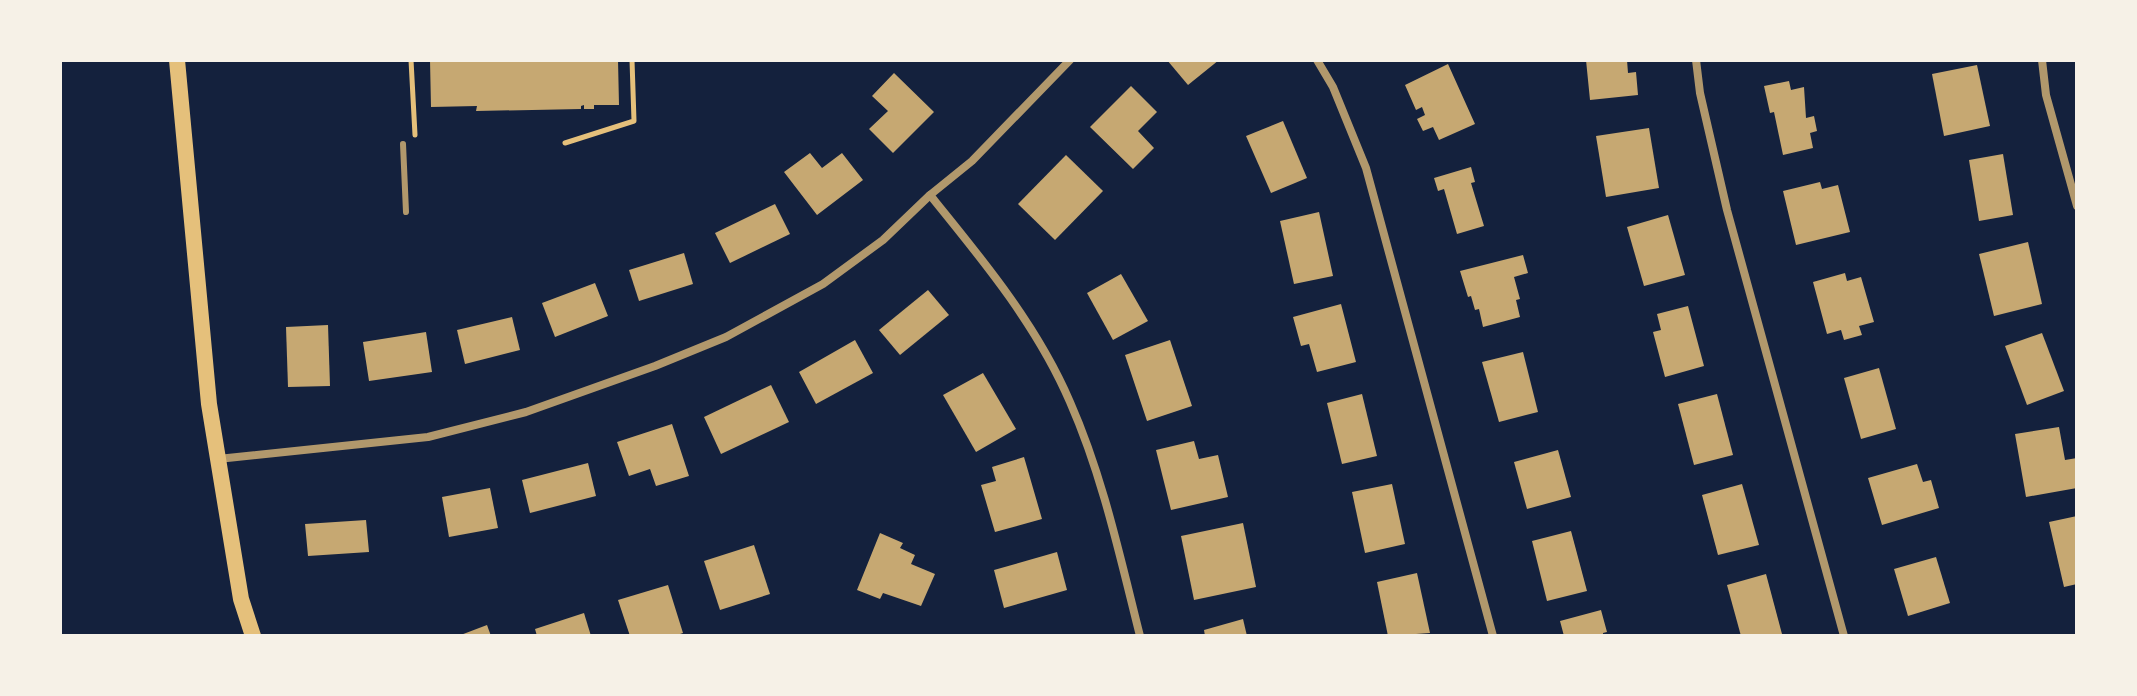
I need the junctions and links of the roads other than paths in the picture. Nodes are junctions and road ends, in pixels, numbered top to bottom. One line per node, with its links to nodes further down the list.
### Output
1 (177, 60): 10 (main road)
2 (1070, 60): 7 (street)
3 (1317, 60): 13 (street)
4 (1696, 60): 14 (street)
5 (2042, 60): 8 (street)
6 (403, 144): 9 (lane)
7 (930, 195): 10 (street); 12 (street)
8 (2077, 206)
9 (406, 212)
10 (218, 459): 11 (main road)
11 (253, 636)
12 (1140, 636)
13 (1493, 636)
14 (1844, 636)

